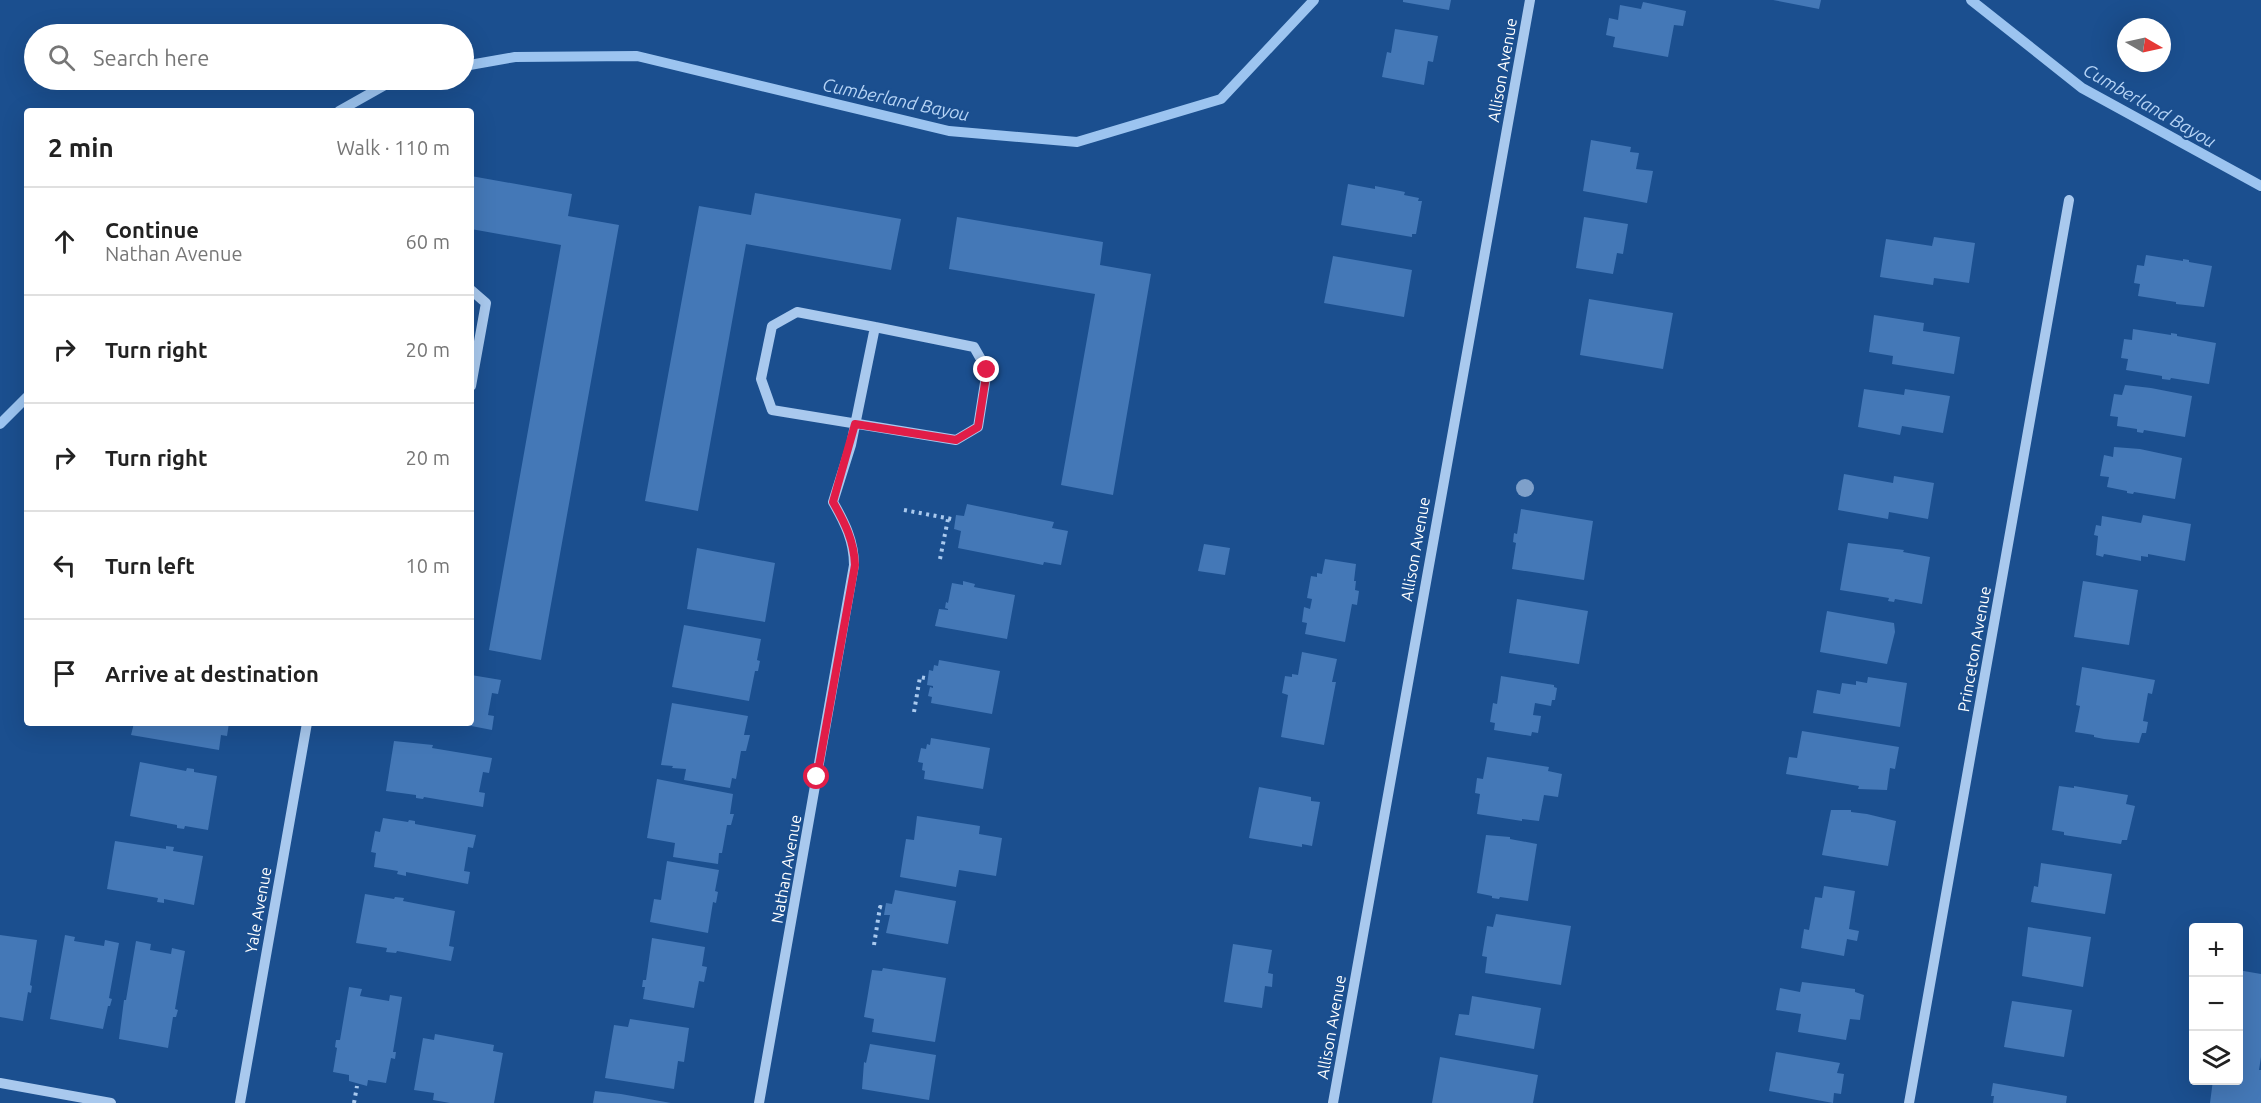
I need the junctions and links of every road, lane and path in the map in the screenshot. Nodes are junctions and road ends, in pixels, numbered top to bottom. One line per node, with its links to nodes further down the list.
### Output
1 (1530, 0): 20 (street, Allison Avenue)
2 (2069, 200): 21 (street, Princeton Avenue)
3 (474, 293): 5 (street)
4 (875, 327): 6 (street); 6 (street); 6 (street)
5 (474, 369)
6 (855, 424): 19 (street, Nathan Avenue)
7 (904, 510): 8 (path)
8 (940, 559)
9 (926, 678): 10 (path)
10 (914, 712)
11 (306, 726): 17 (street, Yale Avenue)
12 (884, 908): 13 (path)
13 (874, 945)
14 (0, 1083): 16 (street)
15 (357, 1086): 18 (path)
16 (111, 1103)
17 (240, 1103)
18 (354, 1103)
19 (759, 1103)
20 (1332, 1103)
21 (1909, 1103)

